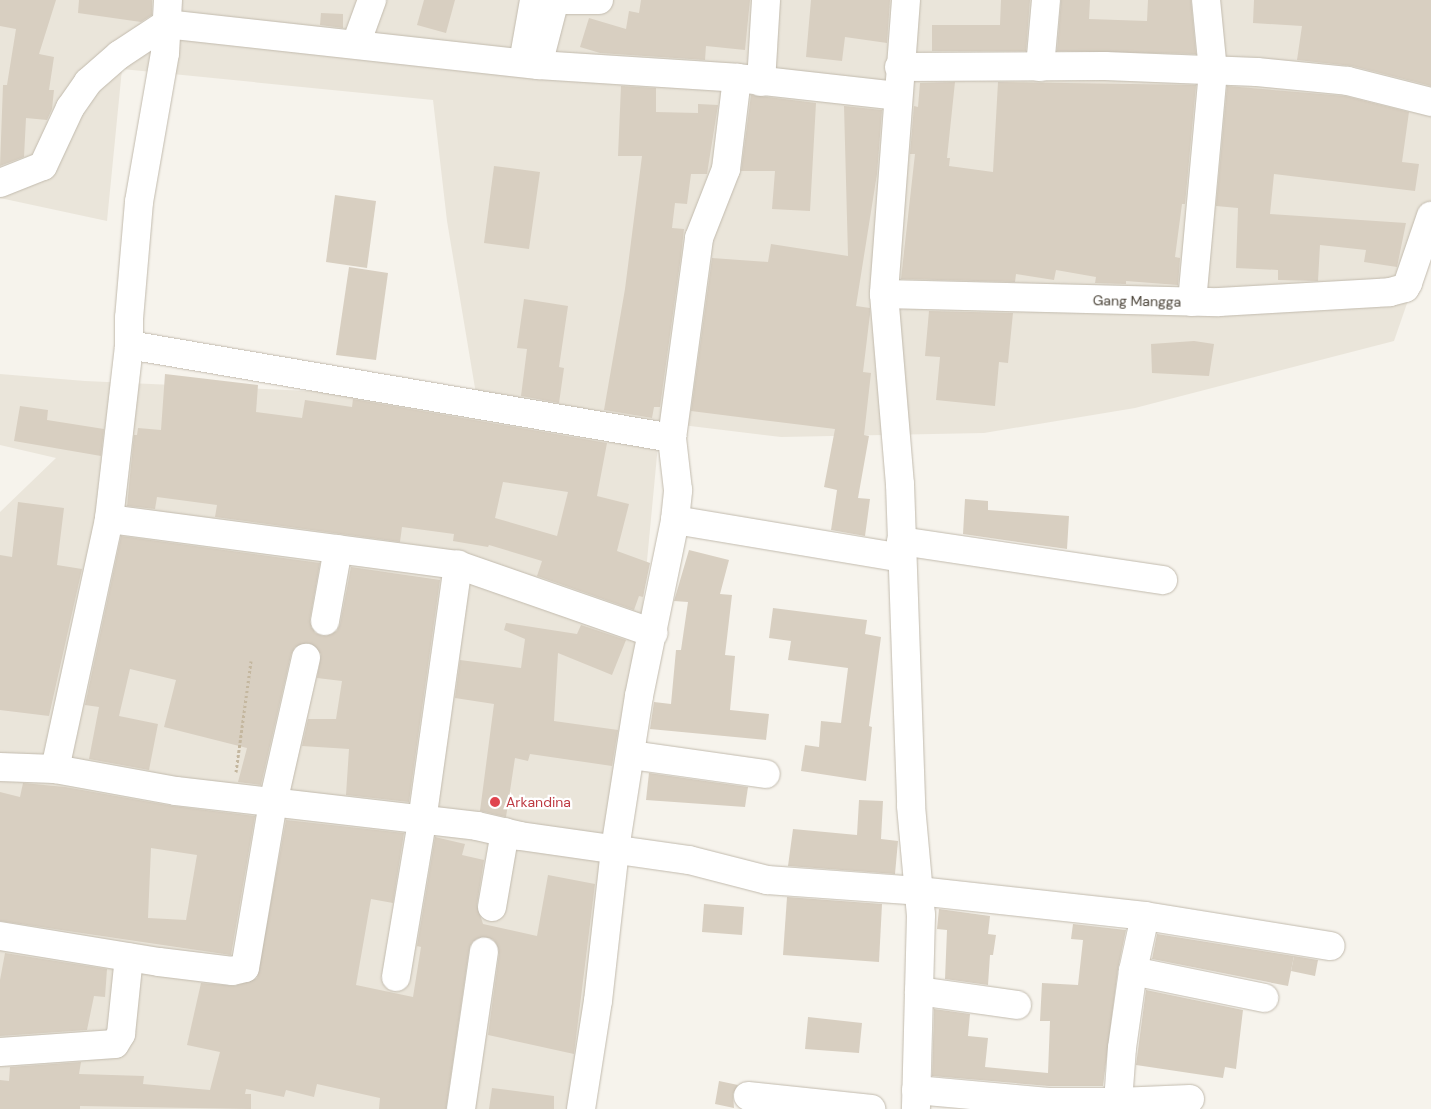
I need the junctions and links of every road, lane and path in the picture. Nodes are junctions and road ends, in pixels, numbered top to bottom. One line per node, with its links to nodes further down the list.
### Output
1 (372, 0): 9 (street)
2 (534, 0): 10 (street)
3 (599, 0): 10 (street)
4 (766, 0): 14 (street)
5 (906, 0): 11 (street)
6 (1046, 0): 12 (street)
7 (1206, 0): 13 (street)
8 (167, 12): 9 (street); 17 (street); 21 (street)
9 (356, 44): 10 (street)
10 (531, 63): 14 (street)
11 (899, 67): 12 (street); 15 (street)
12 (1040, 67): 13 (street)
13 (1213, 71): 16 (street); 20 (street)
14 (749, 80): 15 (street); 22 (street)
15 (897, 96): 19 (street)
16 (1431, 102)
17 (0, 183)
18 (1431, 216): 20 (street, Gang Mangga)
19 (884, 294): 20 (street, Gang Mangga); 26 (street)
20 (1192, 302)
21 (130, 345): 22 (street); 23 (street)
22 (672, 438): 24 (street)
23 (109, 519): 25 (street); 35 (street)
24 (674, 520): 26 (street); 30 (street)
25 (338, 549): 27 (street); 29 (street)
26 (901, 549): 28 (street); 42 (street)
27 (458, 565): 30 (street); 39 (street)
28 (1162, 580)
29 (325, 621)
30 (653, 633): 33 (street)
31 (306, 658): 38 (street)
32 (251, 661): 37 (path)
33 (632, 755): 36 (street); 41 (street)
34 (0, 767): 35 (street)
35 (54, 769): 37 (street)
36 (766, 774)
37 (232, 798): 38 (street)
38 (273, 803): 39 (street); 48 (street)
39 (422, 821): 40 (street); 50 (street)
40 (505, 832): 41 (street); 43 (street)
41 (615, 849): 42 (street); 62 (street)
42 (918, 891): 44 (street); 51 (street)
43 (492, 907)
44 (1145, 916): 46 (street); 49 (street)
45 (0, 936): 48 (street)
46 (1331, 946)
47 (484, 952): 61 (street)
48 (130, 957): 54 (street)
49 (1133, 971): 52 (street); 60 (street)
50 (396, 977)
51 (919, 991): 53 (street); 57 (street)
52 (1264, 998)
53 (1017, 1005)
54 (0, 1052)
55 (748, 1096): 63 (street)
56 (1190, 1098): 60 (street)
57 (916, 1099): 58 (street)
58 (999, 1103): 59 (street)
59 (1065, 1106): 60 (street)
60 (1118, 1106)
61 (461, 1109)
62 (581, 1109)
63 (871, 1109)

